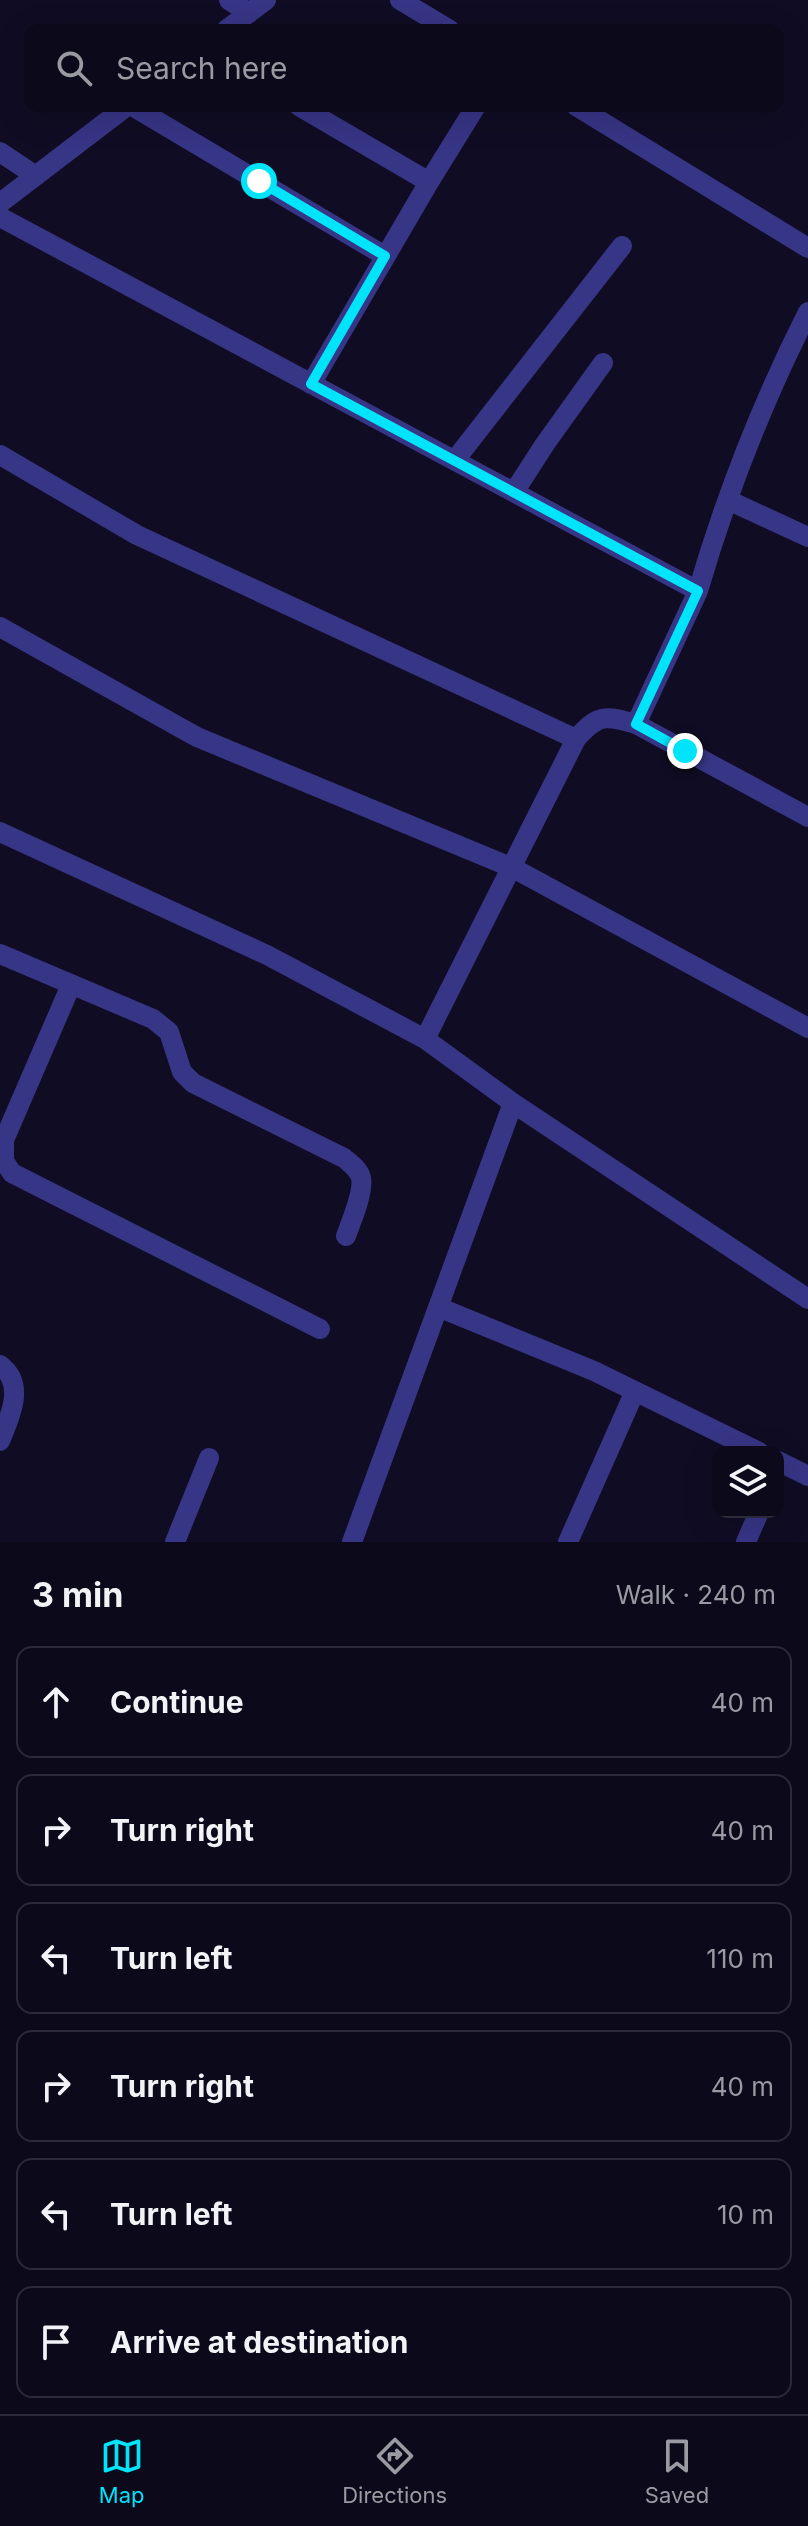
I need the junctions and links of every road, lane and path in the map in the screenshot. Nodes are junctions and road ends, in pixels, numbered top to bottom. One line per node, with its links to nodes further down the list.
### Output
1 (229, 0): 3 (street)
2 (400, 0): 5 (street)
3 (257, 6): 4 (street)
4 (234, 24)
5 (440, 24)
6 (121, 112): 12 (street)
7 (139, 112): 18 (street)
8 (309, 112): 13 (street)
9 (472, 112): 13 (street)
10 (586, 112): 17 (street)
11 (0, 152): 12 (street)
12 (36, 176): 14 (street)
13 (429, 182): 18 (street)
14 (0, 203)
15 (0, 217): 21 (street)
16 (622, 246): 23 (street)
17 (808, 248)
18 (385, 256): 21 (street)
19 (808, 312): 25 (street)
20 (603, 363): 24 (street)
21 (311, 384): 23 (street)
22 (0, 455): 30 (street)
23 (455, 460): 24 (street)
24 (514, 492): 27 (street)
25 (728, 500): 26 (street); 27 (street)
26 (808, 537)
27 (698, 591): 29 (street)
28 (0, 627): 33 (street)
29 (636, 724): 30 (street); 31 (street)
30 (576, 739): 33 (street)
31 (808, 817)
32 (0, 832): 37 (street)
33 (513, 868): 36 (street); 37 (street)
34 (0, 954): 35 (street)
35 (71, 985): 39 (street); 42 (street)
36 (808, 1028)
37 (425, 1039): 38 (street)
38 (513, 1103): 40 (street); 41 (street)
39 (346, 1236)
40 (808, 1299)
41 (438, 1307): 44 (street); 52 (street)
42 (320, 1329)
43 (0, 1365): 45 (street)
44 (635, 1391): 46 (street); 53 (street)
45 (0, 1441)
46 (747, 1446)
47 (209, 1458): 51 (street)
48 (784, 1467): 49 (street)
49 (808, 1476)
50 (756, 1518): 54 (street)
51 (175, 1542)
52 (352, 1542)
53 (568, 1542)
54 (746, 1542)

